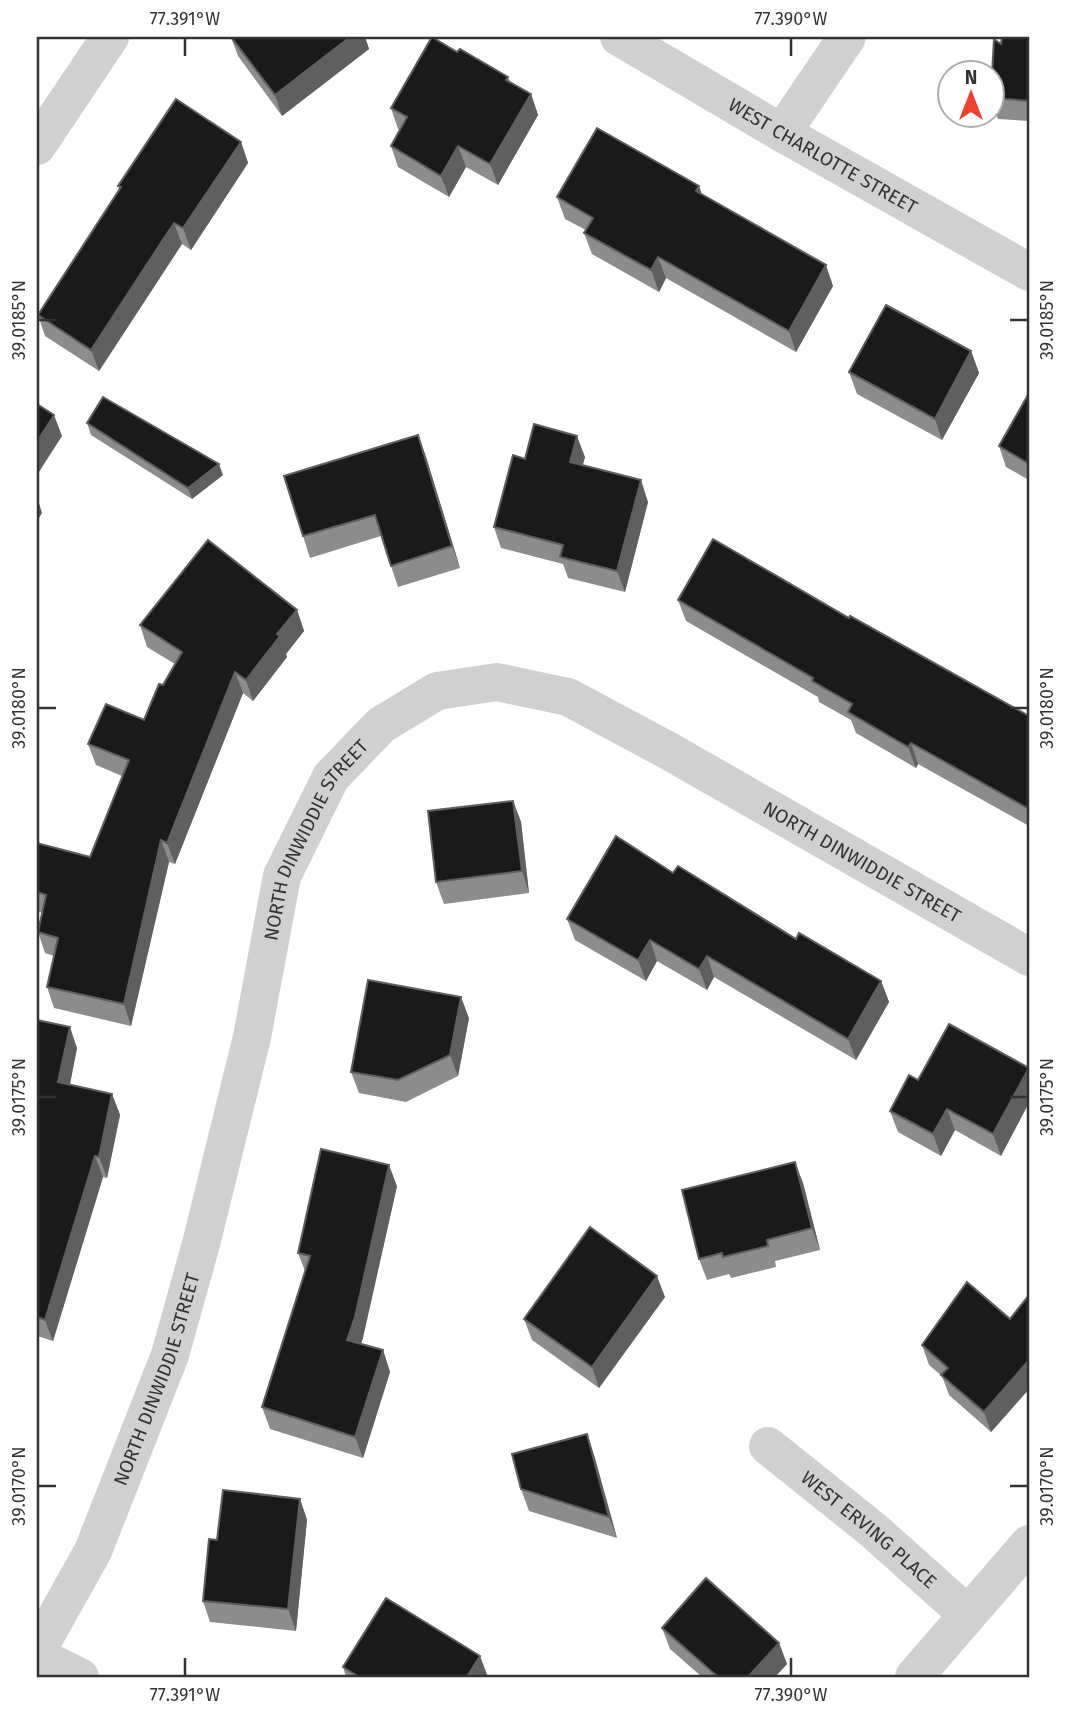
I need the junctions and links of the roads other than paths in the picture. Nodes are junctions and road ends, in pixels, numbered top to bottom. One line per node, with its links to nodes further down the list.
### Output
1 (110, 37): 5 (street)
2 (619, 37): 4 (street, WEST CHARLOTTE STREET)
3 (847, 37): 4 (street)
4 (782, 133): 6 (street, WEST CHARLOTTE STREET)
5 (37, 146)
6 (1029, 272)
7 (1029, 957): 11 (street, NORTH DINWIDDIE STREET)
8 (768, 1446): 10 (street, WEST ERVING PLACE)
9 (1029, 1544): 10 (street)
10 (967, 1614): 14 (street)
11 (37, 1651)
12 (37, 1656): 13 (street)
13 (80, 1677)
14 (914, 1677)

